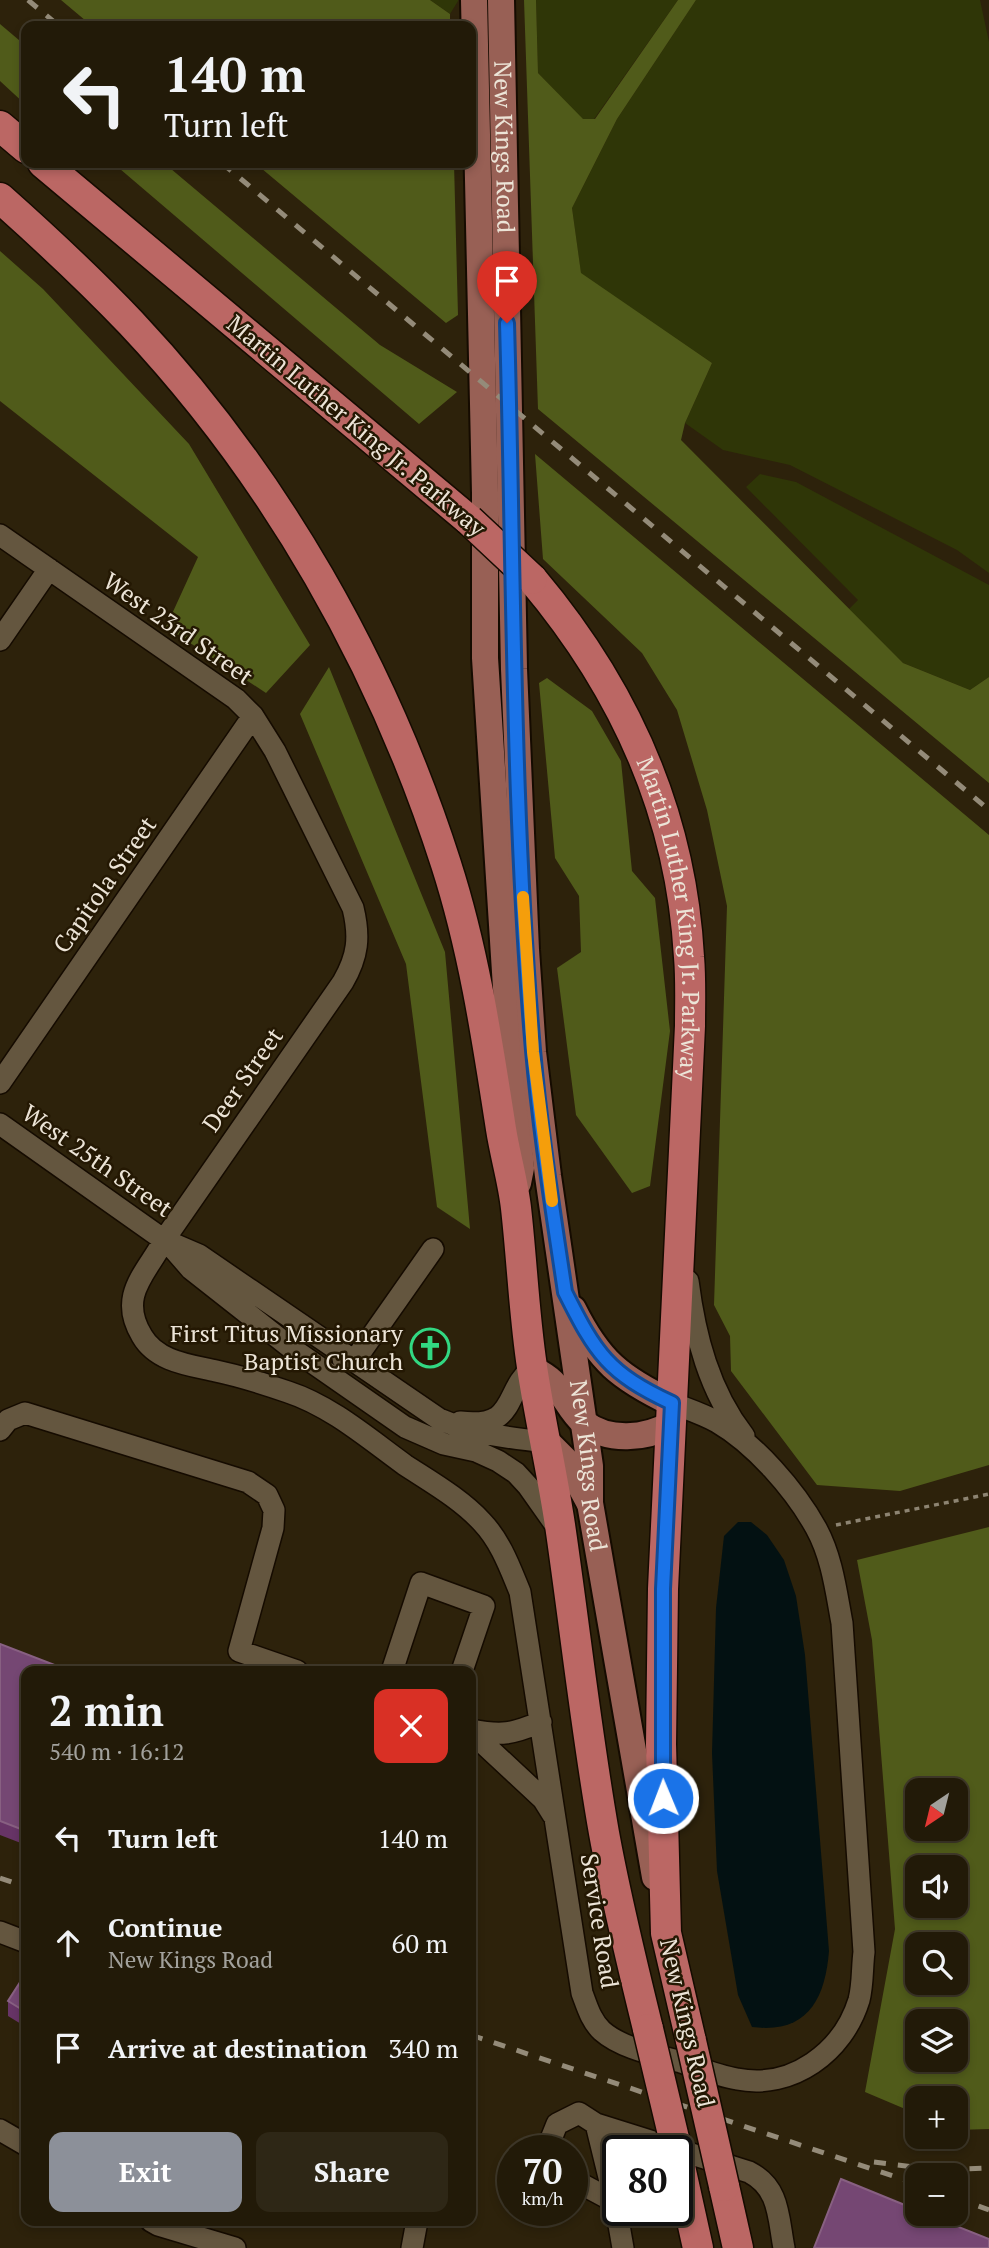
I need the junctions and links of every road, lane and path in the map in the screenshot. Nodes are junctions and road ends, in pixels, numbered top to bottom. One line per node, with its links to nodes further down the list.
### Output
1 (474, 0): 3 (main road, New Kings Road)
2 (501, 0): 9 (main road, New Kings Road)
3 (475, 21)
4 (476, 82): 10 (main road, New Kings Road)
5 (0, 127): 6 (highway)
6 (21, 144)
7 (49, 168): 20 (highway, Martin Luther King Jr. Parkway, bridge)
8 (0, 198): 19 (highway)
9 (506, 273): 10 (street); 15 (main road, New Kings Road)
10 (481, 287): 15 (main road, New Kings Road)
11 (0, 535): 12 (street, West 23rd Street)
12 (49, 569): 13 (street); 14 (street, West 23rd Street)
13 (0, 640)
14 (253, 716): 16 (street, West 23rd Street); 17 (street, Capitola Street)
15 (508, 835): 19 (main road, New Kings Road); 23 (main road, New Kings Road)
16 (358, 946): 21 (street, Deer Street)
17 (0, 1083)
18 (0, 1124): 21 (street, West 25th Street)
19 (515, 1200): 26 (highway, New Kings Road)
20 (681, 1227): 27 (highway, Martin Luther King Jr. Parkway); 32 (street)
21 (164, 1240): 24 (street, West 25th Street); 25 (street, West 25th Street); 41 (street, Service Road)
22 (433, 1249): 25 (street)
23 (565, 1292): 27 (main road); 29 (main road, New Kings Road)
24 (290, 1347): 25 (street); 36 (street, West 25th Street)
25 (355, 1360): 28 (street, West 25th Street)
26 (532, 1368): 28 (street); 29 (main road); 31 (highway, New Kings Road)
27 (671, 1414): 29 (main road); 32 (street, Service Road); 46 (highway, Martin Luther King Jr. Parkway)
28 (439, 1419): 31 (street, West 25th Street)
29 (584, 1424): 34 (main road, New Kings Road)
30 (0, 1430): 37 (street)
31 (547, 1442): 34 (main road); 36 (highway, New Kings Road)
32 (765, 1462): 35 (street, Service Road)
33 (989, 1494): 35 (path)
34 (590, 1503): 46 (main road, New Kings Road)
35 (817, 1529): 44 (street, Service Road)
36 (560, 1530): 51 (highway, New Kings Road, bridge)
37 (236, 1661): 38 (street)
38 (266, 1666)
39 (394, 1666): 40 (street)
40 (464, 1666)
41 (541, 1722): 42 (street); 44 (street, Service Road)
42 (476, 1732)
43 (476, 1736): 44 (street)
44 (556, 1818)
45 (0, 1932): 47 (street)
46 (666, 1933): 62 (highway, New Kings Road, bridge)
47 (21, 1940)
48 (596, 2124): 50 (street); 53 (street); 63 (street)
49 (0, 2130): 52 (street)
50 (553, 2135)
51 (673, 2135)
52 (21, 2143)
53 (602, 2149)
54 (161, 2226): 58 (street)
55 (416, 2226): 59 (street)
56 (619, 2226): 60 (street)
57 (693, 2226): 61 (highway, New Kings Road)
58 (234, 2248)
59 (412, 2248)
60 (623, 2248)
61 (698, 2248)
62 (738, 2248)
63 (784, 2248)

